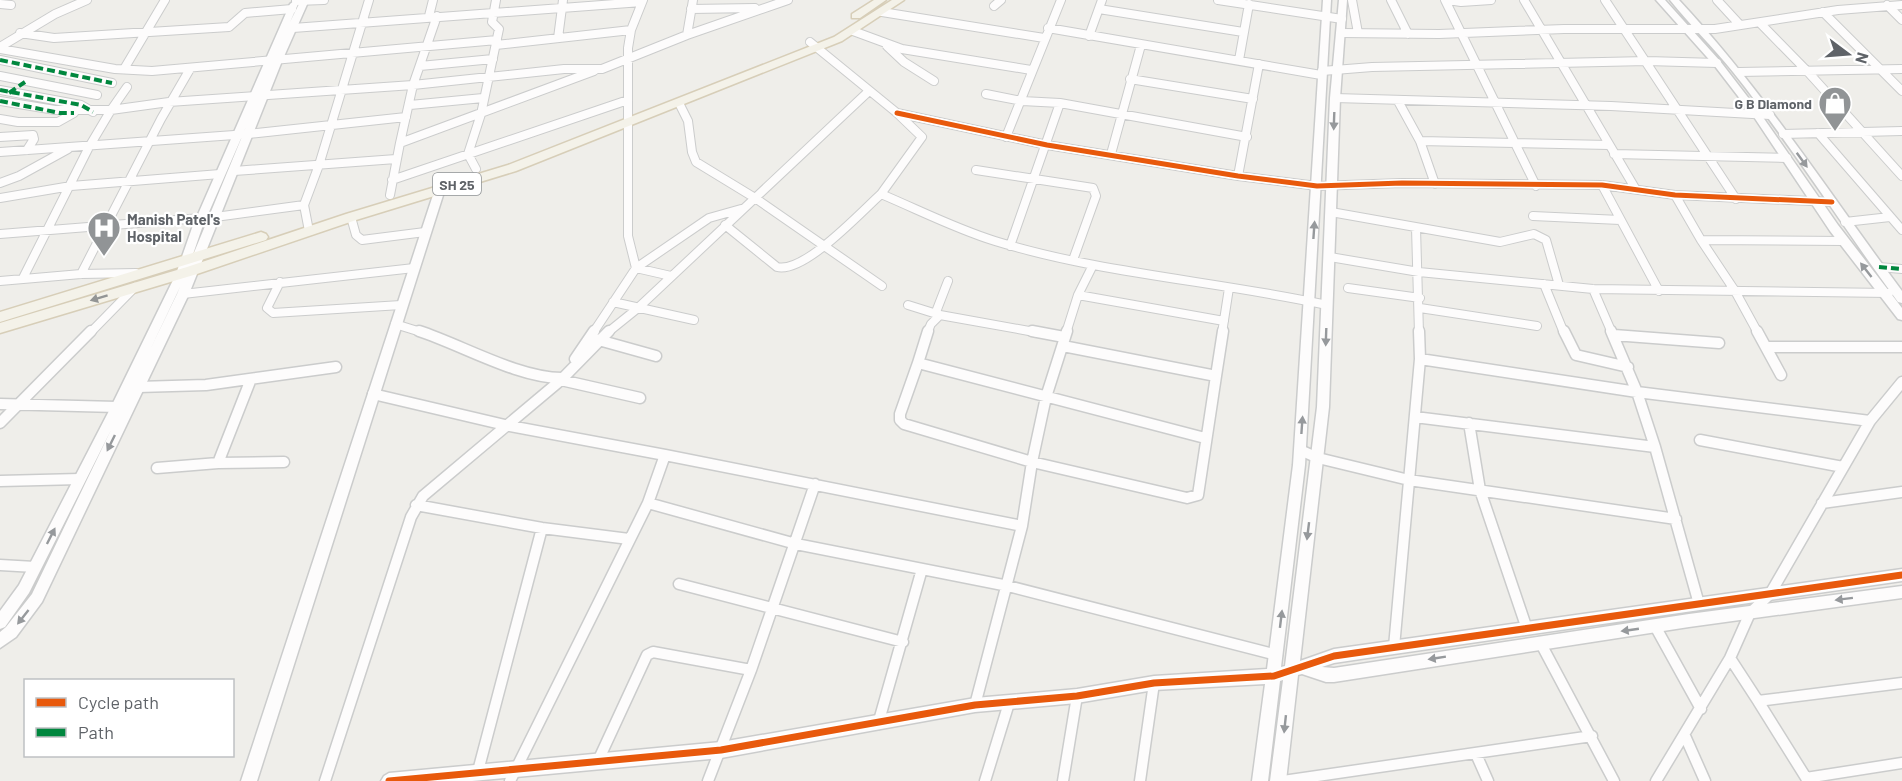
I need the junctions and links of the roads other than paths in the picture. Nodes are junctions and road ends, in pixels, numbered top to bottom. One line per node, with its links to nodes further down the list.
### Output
1 (165, 0): 56 (street)
2 (324, 0): 27 (street)
3 (369, 0): 45 (street)
4 (433, 0): 41 (street)
5 (496, 0): 40 (street)
6 (693, 0): 36 (street)
7 (788, 0): 37 (street)
8 (899, 0): 34 (main road, SH 25)
9 (1001, 0): 35 (street)
10 (1061, 0): 50 (street)
11 (1102, 0): 38 (street)
12 (1218, 0): 29 (street)
13 (1328, 0): 42 (street)
14 (1342, 0): 43 (street)
15 (1352, 0): 60 (street)
16 (1391, 0): 61 (street)
17 (1446, 0): 26 (street); 62 (street)
18 (1491, 0): 26 (street)
19 (1524, 0): 51 (street)
20 (1605, 0): 48 (street)
21 (1660, 0): 52 (street)
22 (1674, 0): 53 (street)
23 (1718, 0): 47 (street)
24 (81, 1): 58 (street)
25 (643, 1): 28 (street); 54 (street)
26 (1475, 1)
27 (299, 2): 49 (street); 56 (street); 78 (street)
28 (562, 3): 40 (street); 65 (street)
29 (1254, 3): 42 (street); 57 (street)
30 (0, 4): 31 (street)
31 (11, 5)
32 (1887, 5): 33 (street); 39 (street); 44 (street)
33 (1902, 5)
34 (882, 6): 55 (main road, SH 25); 66 (street); 69 (main road)
35 (994, 6)
36 (691, 9): 37 (street); 63 (street)
37 (763, 9): 63 (street)
38 (1099, 9): 57 (street); 64 (street)
39 (1823, 12): 46 (street); 88 (street)
40 (494, 14): 41 (street); 67 (street)
41 (433, 16): 45 (street); 68 (street)
42 (1326, 16): 43 (street); 94 (street)
43 (1342, 19): 59 (street)
44 (1902, 20)
45 (364, 21): 49 (street); 73 (street)
46 (1760, 23): 47 (street); 93 (street)
47 (1740, 25): 53 (street)
48 (1624, 27): 51 (street); 52 (street); 79 (street)
49 (293, 28): 78 (street)
50 (1048, 28): 64 (street); 66 (street)
51 (1541, 29): 62 (street); 83 (street)
52 (1687, 29): 53 (street); 80 (street)
53 (1703, 29): 92 (street)
54 (631, 30): 65 (street); 76 (street)
55 (853, 30): 69 (main road, SH 25); 70 (street)
56 (144, 32): 58 (street); 85 (street)
57 (1243, 32): 77 (street)
58 (20, 33): 72 (street)
59 (1341, 33): 60 (street); 91 (street)
60 (1358, 33): 61 (street)
61 (1408, 34): 62 (street)
62 (1459, 34): 82 (street)
63 (687, 35): 76 (street)
64 (1089, 36): 71 (street)
65 (558, 38): 67 (street)
66 (1044, 38): 90 (street)
67 (496, 42): 68 (street); 74 (street)
68 (427, 45): 73 (street); 84 (street)
69 (813, 45): 105 (street); 119 (main road, SH 25); 134 (main road)
70 (885, 45): 90 (street); 98 (street)
71 (1141, 45): 77 (street); 97 (street)
72 (0, 48): 85 (street)
73 (354, 53): 78 (street); 103 (street)
74 (492, 59): 84 (street); 96 (street)
75 (0, 60): 100 (street)
76 (628, 60): 87 (street); 114 (street)
77 (1239, 60): 81 (street)
78 (273, 61): 86 (street); 110 (street)
79 (1647, 61): 80 (street); 83 (street); 125 (street)
80 (1717, 63): 130 (street)
81 (1259, 64): 94 (street); 113 (street)
82 (1478, 65): 83 (street); 91 (street); 120 (street)
83 (1562, 65): 123 (street)
84 (420, 66): 101 (street)
85 (124, 69): 86 (street)
86 (189, 69): 118 (street)
87 (602, 69): 96 (street); 129 (street)
88 (1880, 69): 89 (street); 93 (street); 106 (street)
89 (1902, 69)
90 (1031, 70): 115 (street)
91 (1338, 70): 94 (street); 112 (street)
92 (1739, 72): 93 (street); 132 (street)
93 (1808, 72): 138 (street)
94 (1321, 73): 176 (street)
95 (0, 76): 99 (street)
96 (489, 78): 101 (street); 111 (street)
97 (1130, 79): 113 (street); 131 (street)
98 (934, 81)
99 (25, 82): 107 (street); 109 (street)
100 (112, 83)
101 (413, 85): 103 (street); 122 (street)
102 (127, 87): 124 (street)
103 (343, 89): 110 (street); 136 (street)
104 (0, 90): 107 (street)
105 (868, 91): 128 (street); 185 (street)
106 (1902, 91)
107 (10, 92): 117 (street); 126 (street)
108 (986, 94): 115 (street)
109 (97, 95)
110 (258, 95): 118 (street); 141 (street); 142 (street)
111 (483, 98): 122 (street); 129 (street)
112 (1335, 98): 116 (street); 177 (street, one-way to 177)
113 (1253, 99): 145 (street)
114 (628, 100): 134 (street); 156 (street)
115 (1022, 100): 121 (street); 144 (street)
116 (1398, 100): 120 (street); 146 (street)
117 (0, 101): 127 (street)
118 (169, 102): 124 (street); 147 (street)
119 (679, 103): 134 (main road, SH 25); 185 (street)
120 (1496, 103): 123 (street); 149 (street)
121 (1060, 104): 131 (street); 150 (street)
122 (410, 105): 133 (street)
123 (1587, 105): 125 (street); 151 (street)
124 (111, 110): 126 (street); 152 (street)
125 (1680, 111): 130 (street); 159 (street)
126 (93, 112): 127 (street)
127 (74, 113): 135 (street)
128 (897, 113): 144 (street); 181 (street)
129 (481, 114): 148 (street); 156 (street)
130 (1757, 114): 132 (street); 160 (street)
131 (1121, 115): 145 (street); 157 (street)
132 (1770, 115): 140 (street)
133 (406, 117): 136 (street); 148 (street)
134 (627, 119): 163 (main road); 180 (main road, SH 25); 217 (street)
135 (0, 121)
136 (332, 123): 142 (street); 162 (street)
137 (1902, 131): 138 (street)
138 (1862, 132): 139 (street); 168 (street)
139 (1818, 133): 140 (street); 195 (street)
140 (1783, 134): 188 (street, one-way to 188)
141 (237, 135): 142 (street); 147 (street); 166 (street)
142 (248, 135): 165 (street)
143 (0, 137): 154 (street)
144 (1006, 137): 150 (street)
145 (1247, 137): 167 (street)
146 (1420, 141): 149 (street); 173 (street)
147 (148, 143): 152 (street); 172 (street)
148 (400, 143): 161 (street)
149 (1516, 144): 151 (street); 178 (street)
150 (1047, 145): 157 (street); 169 (street)
151 (1609, 145): 158 (street)
152 (89, 147): 153 (street); 175 (street)
153 (70, 148): 154 (street); 171 (street)
154 (27, 150): 155 (street)
155 (0, 152)
156 (468, 154): 163 (street); 170 (street)
157 (1111, 154): 167 (street)
158 (1614, 154): 159 (street); 179 (street)
159 (1707, 155): 160 (street); 186 (street)
160 (1787, 158): 187 (street)
161 (396, 159): 162 (street); 170 (street)
162 (319, 165): 165 (street); 189 (street)
163 (476, 170): 182 (main road)
164 (976, 170): 169 (street)
165 (234, 171): 193 (street)
166 (220, 174): 172 (street); 196 (street)
167 (1238, 176): 176 (street)
168 (1902, 176)
169 (1035, 179): 210 (street); 213 (street)
170 (392, 180): 182 (street)
171 (0, 183)
172 (129, 183): 175 (street); 199 (street)
173 (1435, 184): 177 (street); 178 (street)
174 (1602, 184): 178 (street); 179 (street); 197 (street)
175 (71, 186): 184 (street); 204 (street)
176 (1317, 186): 177 (street); 241 (street, one-way to 176)
177 (1332, 186): 191 (street)
178 (1536, 186)
179 (1635, 188): 183 (street)
180 (440, 189): 194 (main road, SH 25); 205 (street)
181 (880, 194): 209 (street); 210 (street)
182 (390, 195): 201 (main road)
183 (1675, 195): 186 (street); 207 (street)
184 (0, 198)
185 (755, 198): 190 (street); 209 (street)
186 (1736, 199): 187 (street)
187 (1816, 202): 188 (street); 208 (street)
188 (1832, 202): 198 (street)
189 (304, 205): 193 (street); 201 (street)
190 (744, 208): 200 (street); 217 (street)
191 (1331, 212): 202 (street); 212 (street)
192 (1533, 216): 197 (street)
193 (215, 217): 211 (street)
194 (351, 217): 201 (main road, SH 25); 205 (street)
195 (1890, 217): 198 (street); 203 (street)
196 (201, 218): 199 (street); 218 (street)
197 (1620, 220): 235 (street)
198 (1845, 222): 215 (street)
199 (110, 225): 204 (street); 222 (street)
200 (725, 225): 209 (street); 223 (street)
201 (308, 227): 211 (main road); 218 (main road, SH 25)
202 (1416, 228): 220 (street); 229 (street)
203 (1902, 230)
204 (47, 231): 206 (street); 224 (street)
205 (425, 232): 216 (street)
206 (0, 234)
207 (1701, 240): 208 (street); 236 (street)
208 (1844, 241): 237 (street, one-way to 208)
209 (822, 245): 230 (street)
210 (1010, 246): 213 (street)
211 (198, 257): 218 (street)
212 (1330, 257): 220 (street); 246 (street)
213 (1073, 260): 214 (street)
214 (1093, 265): 232 (street); 239 (street)
215 (1879, 267): 219 (street); 240 (street)
216 (414, 268): 227 (street); 244 (street)
217 (636, 268): 223 (street); 242 (street)
218 (186, 269): 221 (main road); 231 (main road, SH 25); 238 (street); 279 (street)
219 (1902, 269)
220 (1419, 272): 228 (street); 243 (street)
221 (144, 273): 222 (street); 250 (main road)
222 (81, 274): 224 (street)
223 (671, 276): 247 (street)
224 (23, 278): 225 (street)
225 (0, 281)
226 (948, 281): 248 (street)
227 (280, 282): 238 (street); 244 (street)
228 (1544, 284): 229 (street); 266 (street)
229 (1559, 285): 234 (street)
230 (882, 286)
231 (135, 287): 255 (main road, SH 25, one-way to 255); 278 (street)
232 (1229, 288): 241 (street); 252 (street)
233 (1348, 288): 243 (street)
234 (1593, 289): 235 (street); 256 (street)
235 (1659, 291): 236 (street)
236 (1735, 291): 237 (street); 261 (street)
237 (1884, 293): 240 (street); 249 (street)
238 (183, 294): 272 (street)
239 (1078, 295): 252 (street); 258 (street)
240 (1900, 296)
241 (1310, 301): 246 (street); 288 (street, one-way to 241)
242 (613, 302): 247 (street); 257 (street)
243 (1420, 303): 254 (street); 263 (street)
244 (401, 305): 253 (street)
245 (908, 305): 248 (street)
246 (1327, 305): 290 (street, one-way to 290)
247 (638, 308): 251 (street); 257 (street)
248 (938, 313): 258 (street); 264 (street)
249 (1902, 316)
250 (0, 317)
251 (694, 320)
252 (1224, 321): 268 (street)
253 (396, 324): 270 (street); 274 (street)
254 (1537, 326)
255 (0, 328)
256 (1614, 335): 259 (street); 266 (street)
257 (594, 338): 262 (street); 270 (street)
258 (1063, 341): 268 (street); 275 (street)
259 (1719, 343)
260 (1902, 346): 261 (street)
261 (1767, 347): 267 (street)
262 (656, 356)
263 (1420, 359): 273 (street); 280 (street)
264 (918, 363): 275 (street); 292 (street)
265 (336, 367): 269 (street)
266 (1628, 367): 273 (street)
267 (1781, 375)
268 (1216, 376): 285 (street)
269 (251, 379): 272 (street); 293 (street)
270 (561, 380): 276 (street); 284 (street)
271 (1902, 382): 281 (street)
272 (138, 387): 324 (street, one-way to 324)
273 (1637, 392): 281 (street); 287 (street)
274 (373, 394): 284 (street); 351 (street)
275 (1046, 397): 285 (street); 292 (street)
276 (640, 398)
277 (0, 405): 278 (street)
278 (17, 405): 279 (street); 282 (street)
279 (117, 407): 296 (street)
280 (1415, 417): 283 (street); 297 (street)
281 (1870, 421): 294 (street)
282 (0, 423)
283 (1469, 423): 287 (street); 300 (street)
284 (505, 425): 289 (street); 304 (street)
285 (1205, 438): 292 (street)
286 (1700, 440): 294 (street)
287 (1655, 447): 305 (street)
288 (1300, 450): 290 (street); 328 (street, one-way to 288)
289 (665, 455): 299 (street); 302 (street)
290 (1318, 458): 297 (street); 331 (street, one-way to 331)
291 (284, 462): 293 (street)
292 (1032, 462): 306 (street)
293 (218, 463): 295 (street)
294 (1843, 466): 303 (street)
295 (157, 468)
296 (81, 479): 298 (street); 311 (street, one-way to 296)
297 (1409, 480): 300 (street); 327 (street)
298 (0, 481)
299 (815, 484): 306 (street); 309 (street)
300 (1480, 490): 305 (street); 323 (street)
301 (1902, 492): 303 (street)
302 (648, 503): 308 (street); 309 (street)
303 (1822, 503): 317 (street)
304 (416, 505): 307 (street); 352 (street)
305 (1676, 519): 318 (street)
306 (1022, 526): 315 (street)
307 (542, 528): 308 (street); 347 (street)
308 (629, 539): 348 (street)
309 (796, 544): 312 (street); 319 (street)
310 (0, 565): 311 (street)
311 (35, 567): 321 (street)
312 (922, 569): 315 (street); 325 (street)
313 (1902, 575): 317 (street)
314 (679, 585): 319 (street)
315 (1008, 586): 328 (street); 338 (street)
316 (1902, 592): 320 (street, one-way to 320)
317 (1770, 594): 318 (street); 320 (street)
318 (1699, 604): 323 (street)
319 (771, 610): 325 (street); 330 (street)
320 (1750, 613): 322 (street); 329 (street)
321 (0, 622)
322 (1654, 626): 326 (street, one-way to 326); 339 (street)
323 (1527, 629): 327 (street)
324 (0, 641)
325 (903, 642): 340 (street)
326 (1540, 642): 331 (street, one-way to 331); 341 (street)
327 (1394, 646): 331 (street)
328 (1276, 656): 332 (street)
329 (1730, 658): 336 (street); 339 (street)
330 (751, 670): 343 (street); 345 (street)
331 (1298, 670): 332 (street); 359 (street, one-way to 359)
332 (1274, 676): 333 (street); 358 (street)
333 (1154, 683): 335 (street); 357 (street)
334 (1902, 683): 336 (street)
335 (1077, 696): 337 (street); 356 (street)
336 (1758, 701): 350 (street)
337 (1009, 703): 338 (street); 355 (street)
338 (975, 705): 340 (street)
339 (1701, 709): 342 (street)
340 (878, 724): 343 (street)
341 (1592, 735): 344 (street); 361 (street)
342 (1685, 736): 362 (street); 363 (street)
343 (721, 750): 345 (street); 354 (street)
344 (1476, 754): 349 (street); 360 (street)
345 (597, 763): 348 (street)
346 (1902, 763): 350 (street)
347 (478, 771): 348 (street); 353 (street)
348 (513, 775)
349 (1325, 778): 359 (street)
350 (1807, 779)
351 (249, 781)
352 (325, 781)
353 (389, 781)
354 (708, 781)
355 (985, 781)
356 (1063, 781)
357 (1140, 781)
358 (1260, 781)
359 (1281, 781)
360 (1488, 781)
361 (1614, 781)
362 (1656, 781)
363 (1706, 781)

